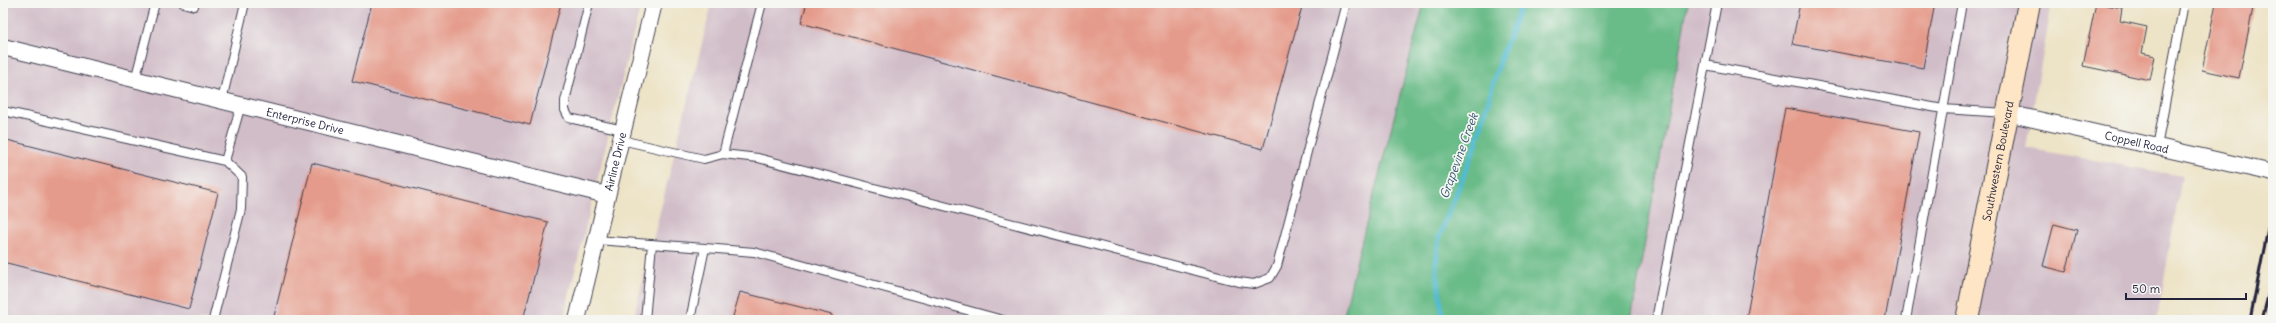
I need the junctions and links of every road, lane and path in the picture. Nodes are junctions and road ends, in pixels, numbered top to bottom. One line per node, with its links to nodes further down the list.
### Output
1 (155, 3): 15 (lane)
2 (184, 3): 3 (lane)
3 (194, 3)
4 (245, 3): 16 (lane)
5 (589, 3): 21 (lane)
6 (654, 3): 21 (street, Airline Drive)
7 (762, 3): 23 (lane)
8 (1346, 3): 23 (lane)
9 (1717, 3): 14 (lane)
10 (1962, 3): 18 (lane)
11 (2029, 3): 20 (street, Southwestern Boulevard)
12 (2184, 3): 22 (lane)
13 (3, 47): 15 (street, Enterprise Drive)
14 (1705, 65): 18 (lane); 35 (lane)
15 (135, 80): 16 (street, Enterprise Drive)
16 (222, 100): 17 (street, Enterprise Drive)
17 (241, 105): 24 (lane); 26 (street, Enterprise Drive)
18 (1943, 109): 20 (lane); 36 (lane)
19 (3, 111): 24 (lane)
20 (2007, 113): 22 (street, Coppell Road); 37 (street, Southwestern Boulevard)
21 (622, 135): 23 (lane); 26 (street, Airline Drive)
22 (2157, 147): 25 (street, Coppell Road)
23 (723, 154)
24 (225, 160): 30 (lane)
25 (2270, 172)
26 (607, 195): 27 (street, Airline Drive)
27 (596, 240): 28 (lane); 31 (street, Airline Drive)
28 (652, 244): 29 (lane); 32 (lane)
29 (705, 248): 33 (lane); 34 (lane)
30 (213, 320)
31 (577, 320)
32 (645, 320)
33 (690, 320)
34 (1003, 320)
35 (1656, 320)
36 (1906, 320)
37 (1968, 320)

